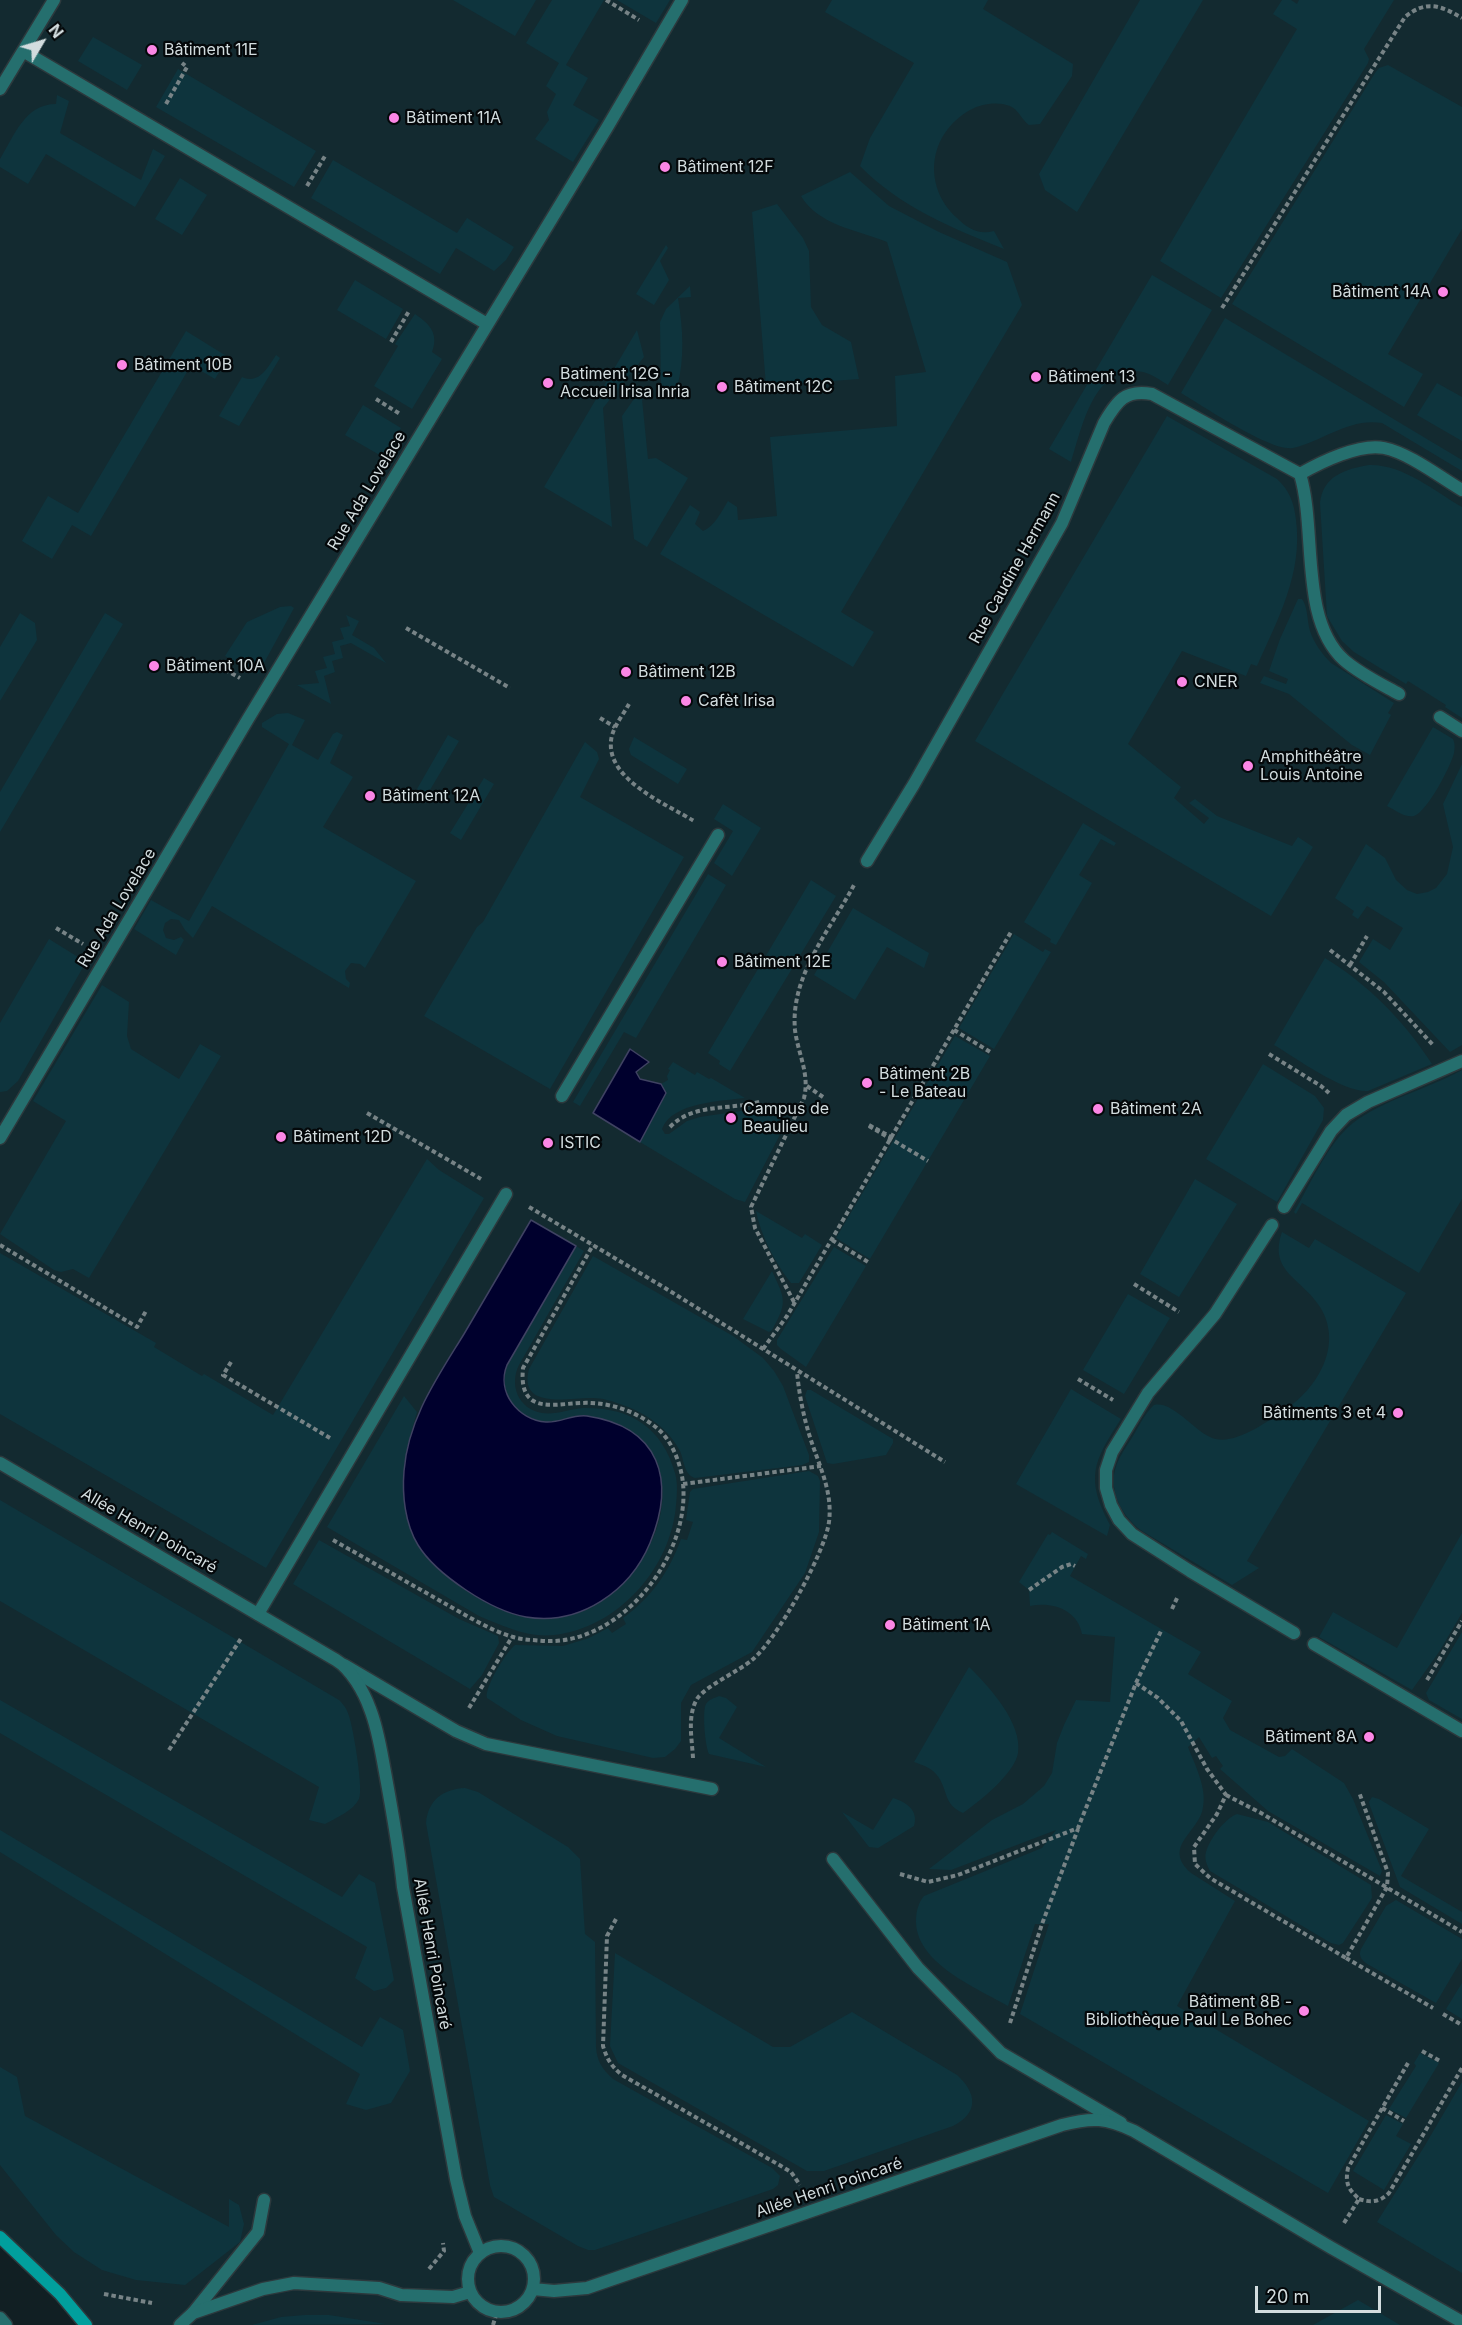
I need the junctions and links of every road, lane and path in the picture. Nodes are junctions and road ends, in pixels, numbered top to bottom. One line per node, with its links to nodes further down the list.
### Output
1 (54, 0): 6 (street)
2 (606, 0): 5 (path)
3 (682, 0): 5 (street, Rue Ada Lovelace)
4 (1462, 18): 11 (path)
5 (662, 33): 12 (street, Rue Ada Lovelace)
6 (22, 51): 8 (street); 9 (street)
7 (182, 63): 9 (path)
8 (0, 89)
9 (153, 126): 10 (street)
10 (424, 288): 12 (street); 13 (path)
11 (1222, 308)
12 (487, 324): 45 (street, Rue Ada Lovelace)
13 (391, 342)
14 (1300, 474): 15 (street); 20 (street); 27 (street, Rue Caudine Hermann)
15 (1462, 490)
16 (406, 628): 19 (path)
17 (212, 662): 18 (path)
18 (232, 674)
19 (510, 688)
20 (1400, 694)
21 (629, 704): 24 (path)
22 (1440, 717): 25 (street)
23 (600, 718): 24 (path)
24 (615, 727): 26 (path)
25 (1462, 730)
26 (718, 836): 39 (street)
27 (867, 861): 38 (path)
28 (1011, 932): 32 (path)
29 (1367, 936): 31 (path)
30 (1330, 950): 31 (path)
31 (1350, 964): 36 (path)
32 (954, 1030): 33 (path); 44 (path)
33 (992, 1053)
34 (1269, 1054): 37 (path)
35 (1462, 1061): 36 (street)
36 (1449, 1067): 49 (street)
37 (1311, 1080)
38 (807, 1086): 40 (path); 57 (path)
39 (562, 1096)
40 (823, 1097)
41 (762, 1101): 43 (path)
42 (367, 1113): 46 (path)
43 (670, 1127)
44 (891, 1137): 47 (path, bridge); 52 (path)
45 (0, 1138)
46 (444, 1158)
47 (928, 1161)
48 (506, 1194): 65 (street)
49 (1284, 1207)
50 (537, 1211): 54 (path)
51 (1272, 1225): 64 (street)
52 (832, 1240): 55 (path); 57 (path)
53 (0, 1245): 58 (path)
54 (593, 1245): 60 (path); 69 (path)
55 (868, 1262)
56 (1134, 1284): 59 (path)
57 (794, 1302): 60 (path)
58 (146, 1311)
59 (1185, 1315)
60 (763, 1349): 62 (path)
61 (231, 1362): 65 (path)
62 (797, 1371): 66 (path); 68 (path)
63 (1078, 1379): 64 (path)
64 (1136, 1414): 76 (street)
65 (354, 1451): 70 (street)
66 (945, 1462)
67 (0, 1463): 73 (street, Allée Henri Poincaré)
68 (821, 1466): 69 (path); 85 (path)
69 (683, 1484): 77 (path)
70 (309, 1527): 73 (street); 77 (path)
71 (1075, 1566): 72 (path)
72 (1029, 1590)
73 (258, 1614): 79 (street, Allée Henri Poincaré); 84 (path)
74 (1462, 1621): 81 (path)
75 (1162, 1629): 80 (path)
76 (1294, 1633)
77 (512, 1637): 82 (path)
78 (1314, 1644): 81 (street)
79 (343, 1664): 82 (street, Allée Henri Poincaré); 115 (street, Allée Henri Poincaré)
80 (1136, 1683): 88 (path); 89 (path)
81 (1413, 1703): 83 (street)
82 (456, 1731): 85 (street, Allée Henri Poincaré)
83 (1462, 1731)
84 (169, 1750)
85 (694, 1786): 86 (street, Allée Henri Poincaré)
86 (712, 1789)
87 (1359, 1792): 92 (path)
88 (1226, 1795): 92 (path); 95 (path)
89 (1078, 1828): 91 (path); 100 (path)
90 (833, 1859): 100 (street, Allée Henri Poincaré)
91 (900, 1874)
92 (1387, 1887): 94 (path); 95 (path)
93 (616, 1919): 112 (path)
94 (1462, 1932)
95 (1346, 1958): 96 (path)
96 (1433, 2008)
97 (1443, 2014): 98 (path)
98 (1462, 2025)
99 (1422, 2051): 101 (path)
100 (1001, 2052): 108 (street, Allée Henri Poincaré)
101 (1440, 2061)
102 (1408, 2062): 105 (path)
103 (1455, 2069): 104 (path)
104 (1461, 2070): 109 (path)
105 (1382, 2108): 106 (path); 110 (path)
106 (1404, 2121)
107 (1419, 2130): 109 (path)
108 (1134, 2131): 112 (street, Allée Henri Poincaré); 114 (street, Allée Henri Poincaré)
109 (1424, 2133): 110 (path)
110 (1359, 2199): 114 (path)
111 (264, 2200): 121 (street)
112 (811, 2211): 116 (street, Allée Henri Poincaré)
113 (0, 2237): 125 (main road)
114 (1330, 2247): 123 (street, Allée Henri Poincaré)
115 (480, 2253): 116 (street); 117 (street)
116 (533, 2289): 120 (street)
117 (470, 2292): 120 (street); 121 (street)
118 (104, 2294): 119 (path)
119 (152, 2303)
120 (496, 2312): 127 (path)
121 (193, 2313): 126 (street)
122 (0, 2318): 124 (street)
123 (1462, 2322)
124 (6, 2325)
125 (86, 2325)
126 (180, 2325)
127 (493, 2325)

